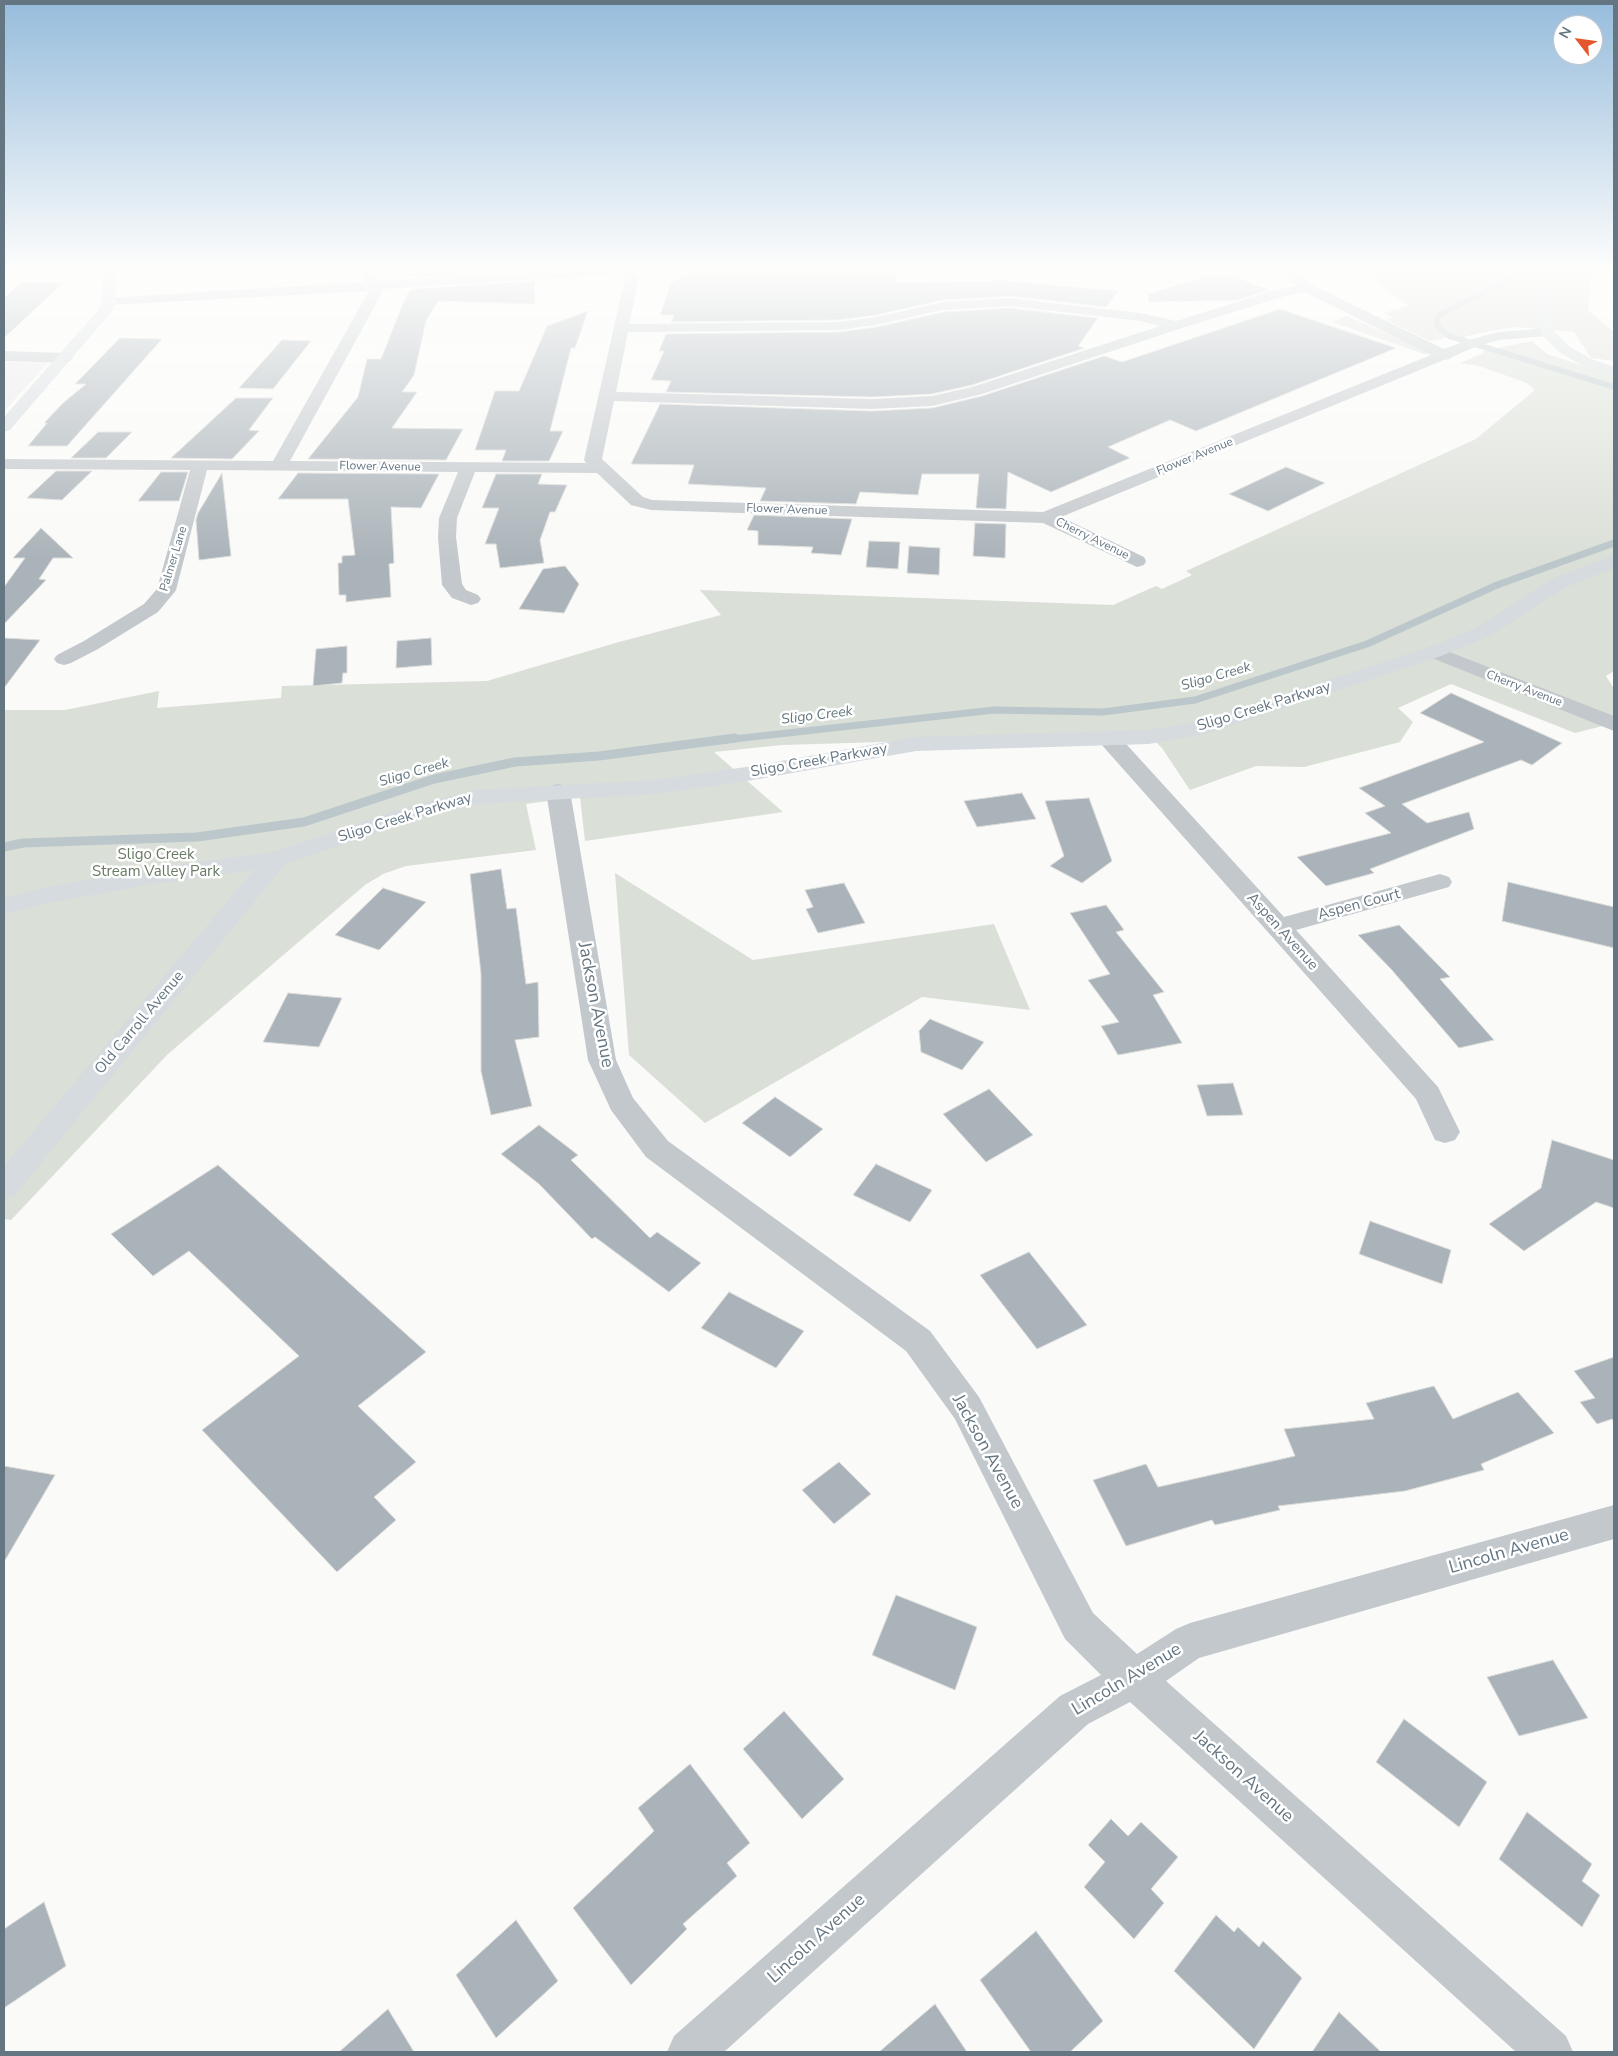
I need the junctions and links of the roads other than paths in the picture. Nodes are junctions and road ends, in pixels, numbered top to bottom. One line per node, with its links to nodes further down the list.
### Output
1 (57, 367): 9 (street)
2 (334, 367): 12 (street)
3 (613, 367): 8 (street)
4 (1049, 367): 8 (street)
5 (1417, 367): 15 (street, Flower Avenue)
6 (1600, 367): 7 (street)
7 (1614, 372)
8 (607, 396): 14 (street)
9 (4, 427)
10 (4, 464): 11 (street, Flower Avenue)
11 (200, 466): 12 (street, Flower Avenue); 20 (street, Palmer Lane)
12 (279, 466): 13 (street, Flower Avenue)
13 (468, 468): 14 (street, Flower Avenue); 18 (street)
14 (600, 468): 15 (street, Flower Avenue)
15 (1046, 517): 17 (street, Cherry Avenue)
16 (1614, 561): 19 (street, Sligo Creek Parkway)
17 (1137, 562)
18 (471, 599)
19 (1434, 652): 21 (street, Cherry Avenue); 22 (street, Sligo Creek Parkway)
20 (64, 659)
21 (1614, 724)
22 (1109, 739): 23 (street, Sligo Creek Parkway); 27 (street, Aspen Avenue)
23 (558, 791): 24 (street, Sligo Creek Parkway); 31 (street, Jackson Avenue)
24 (276, 859): 26 (street, Sligo Creek Parkway); 29 (street, Old Carroll Avenue)
25 (1440, 882): 27 (street, Aspen Court)
26 (4, 906)
27 (1278, 927): 28 (street, Aspen Avenue)
28 (1445, 1132)
29 (4, 1187)
30 (1614, 1522): 31 (street, Lincoln Avenue)
31 (1134, 1679): 32 (street, Lincoln Avenue); 33 (street, Jackson Avenue)
32 (690, 2052)
33 (1550, 2052)

